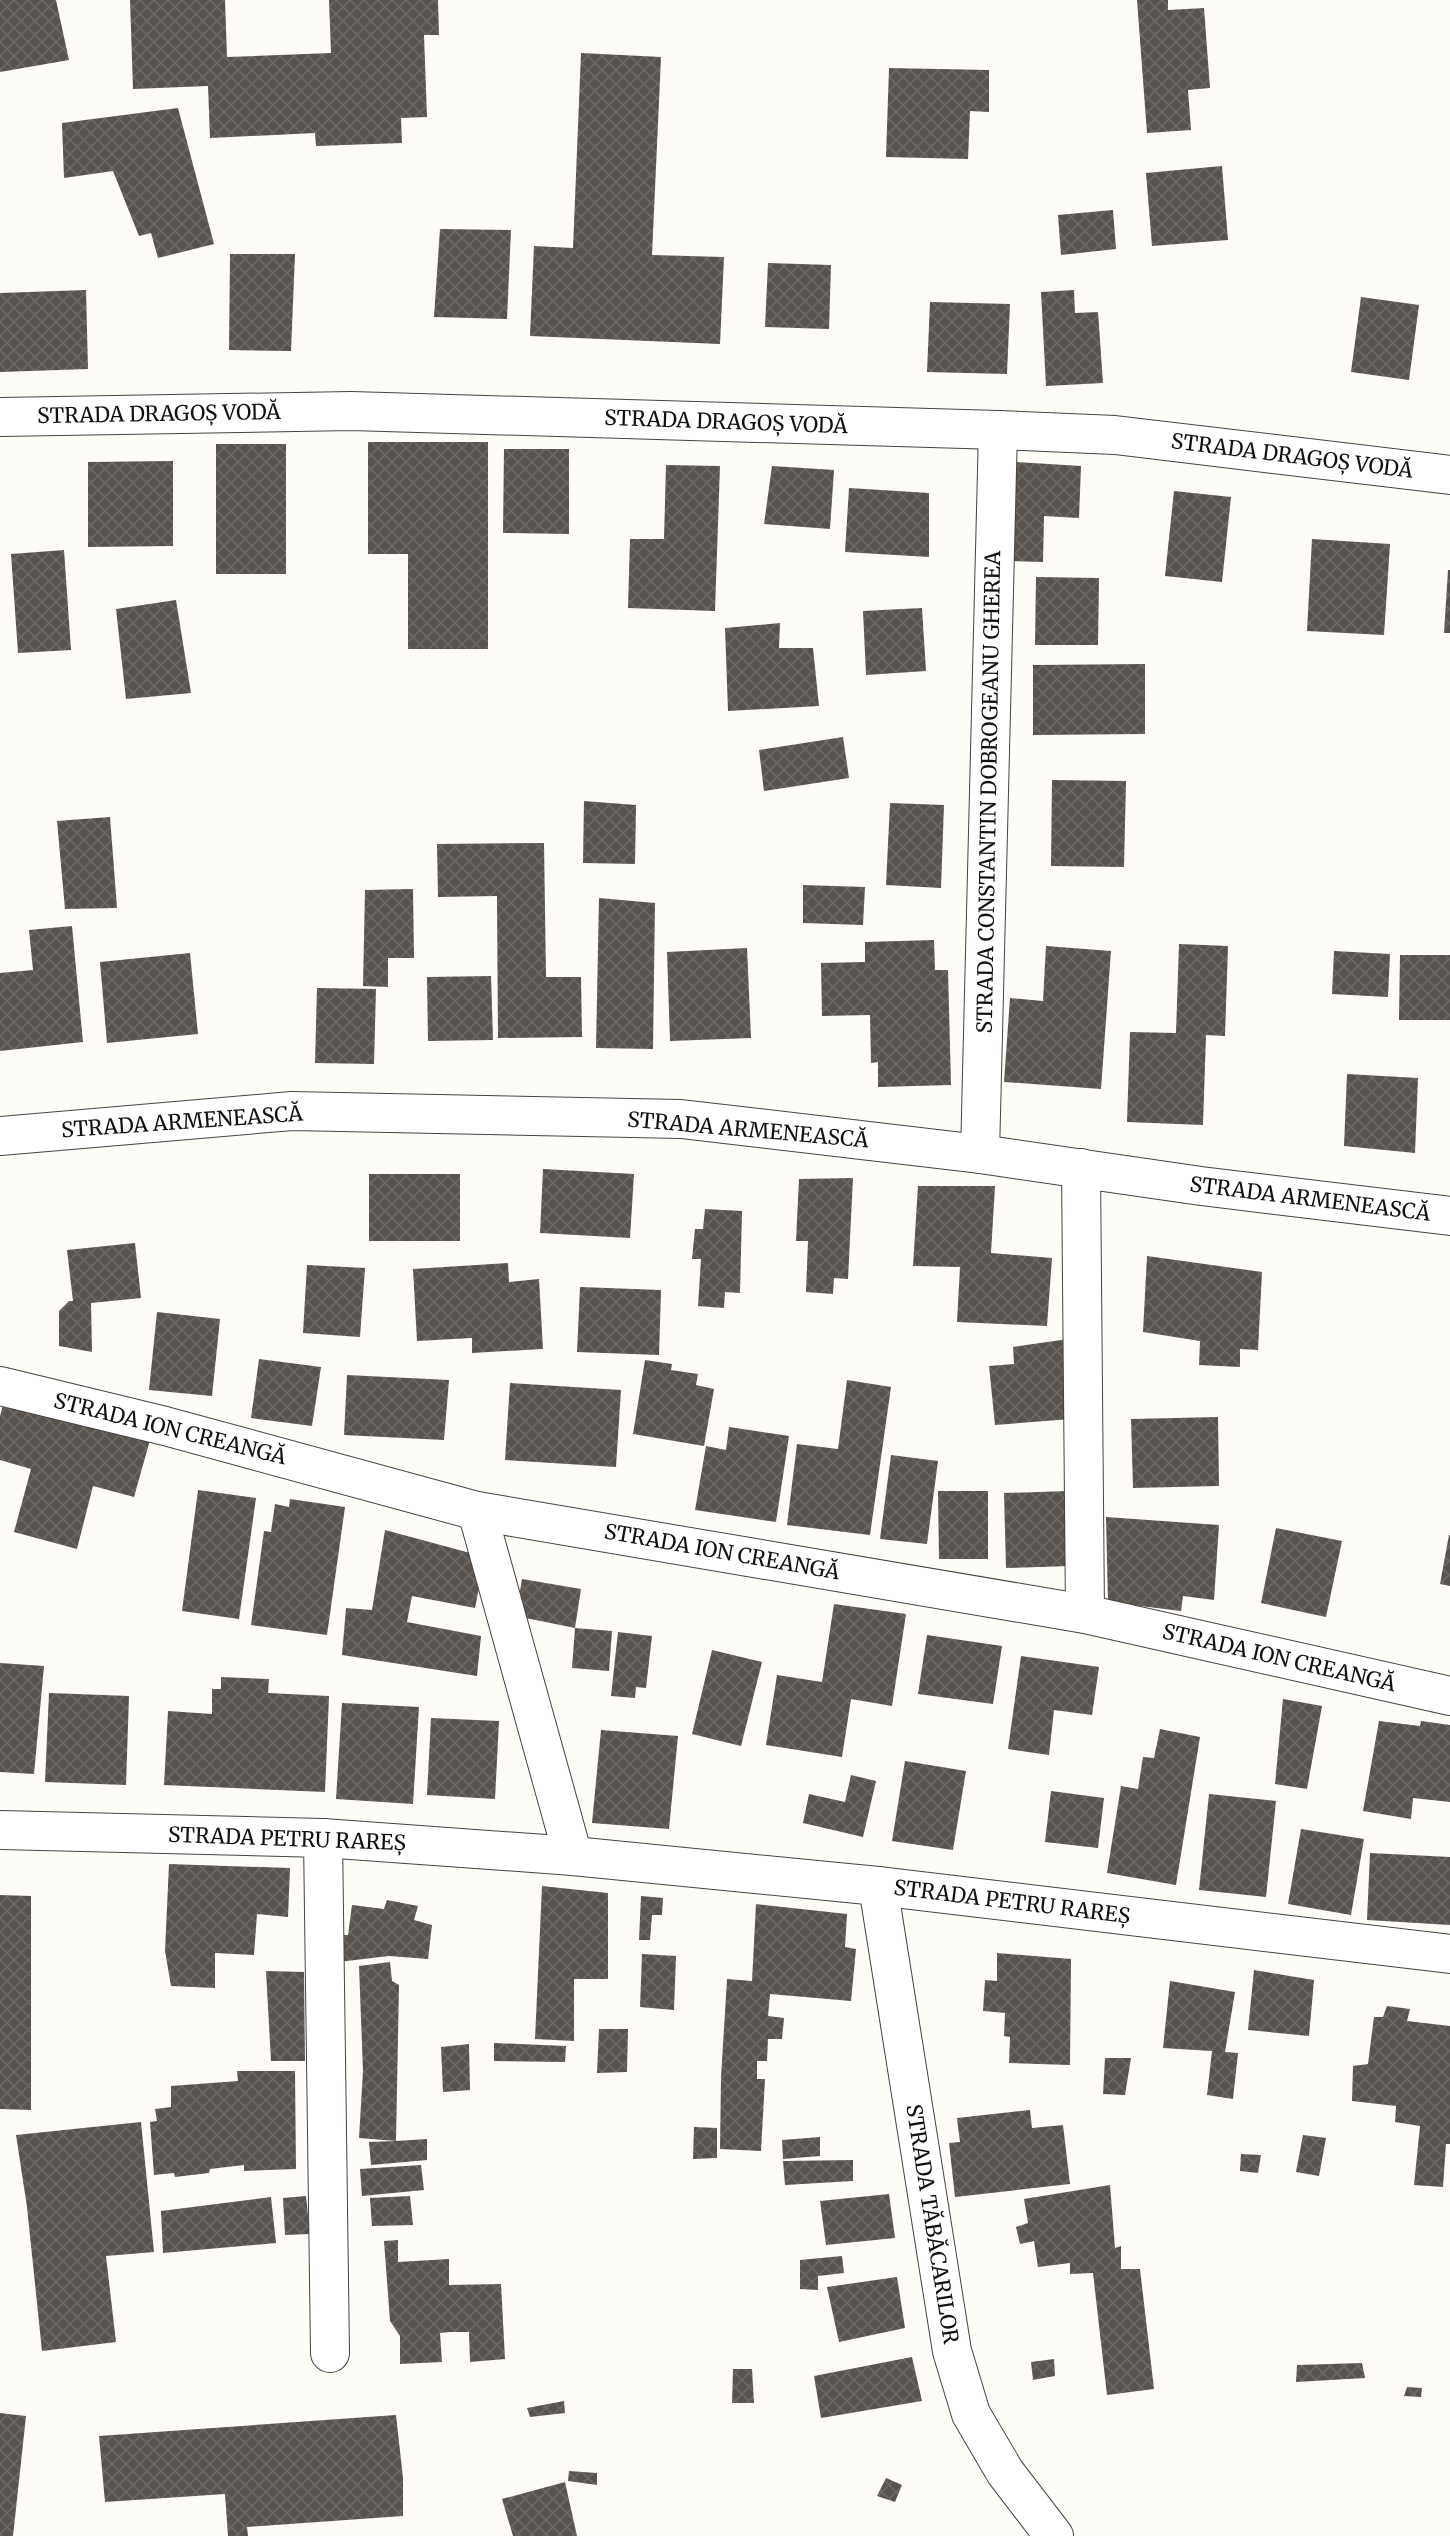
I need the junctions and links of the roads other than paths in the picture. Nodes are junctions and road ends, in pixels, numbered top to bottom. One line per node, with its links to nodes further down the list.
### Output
1 (0, 417): 2 (street, STRADA DRAGOȘ VODĂ)
2 (998, 430): 3 (street, STRADA DRAGOȘ VODĂ); 5 (street, STRADA CONSTANTIN DOBROGEANU GHEREA)
3 (1450, 475)
4 (0, 1136): 5 (street, STRADA ARMENEASCĂ)
5 (980, 1154): 6 (street, STRADA ARMENEASCĂ)
6 (1081, 1168): 7 (street, STRADA ARMENEASCĂ); 10 (street)
7 (1450, 1216)
8 (0, 1386): 9 (street, STRADA ION CREANGĂ)
9 (477, 1511): 10 (street, STRADA ION CREANGĂ); 14 (street)
10 (1085, 1614): 11 (street, STRADA ION CREANGĂ)
11 (1450, 1696)
12 (0, 1830): 13 (street, STRADA PETRU RAREȘ)
13 (323, 1838): 14 (street, STRADA PETRU RAREȘ); 17 (street)
14 (573, 1856): 15 (street, STRADA PETRU RAREȘ)
15 (878, 1886): 16 (street, STRADA PETRU RAREȘ); 18 (street, STRADA TĂBĂCARILOR)
16 (1450, 1954)
17 (330, 2354)
18 (1054, 2536)

